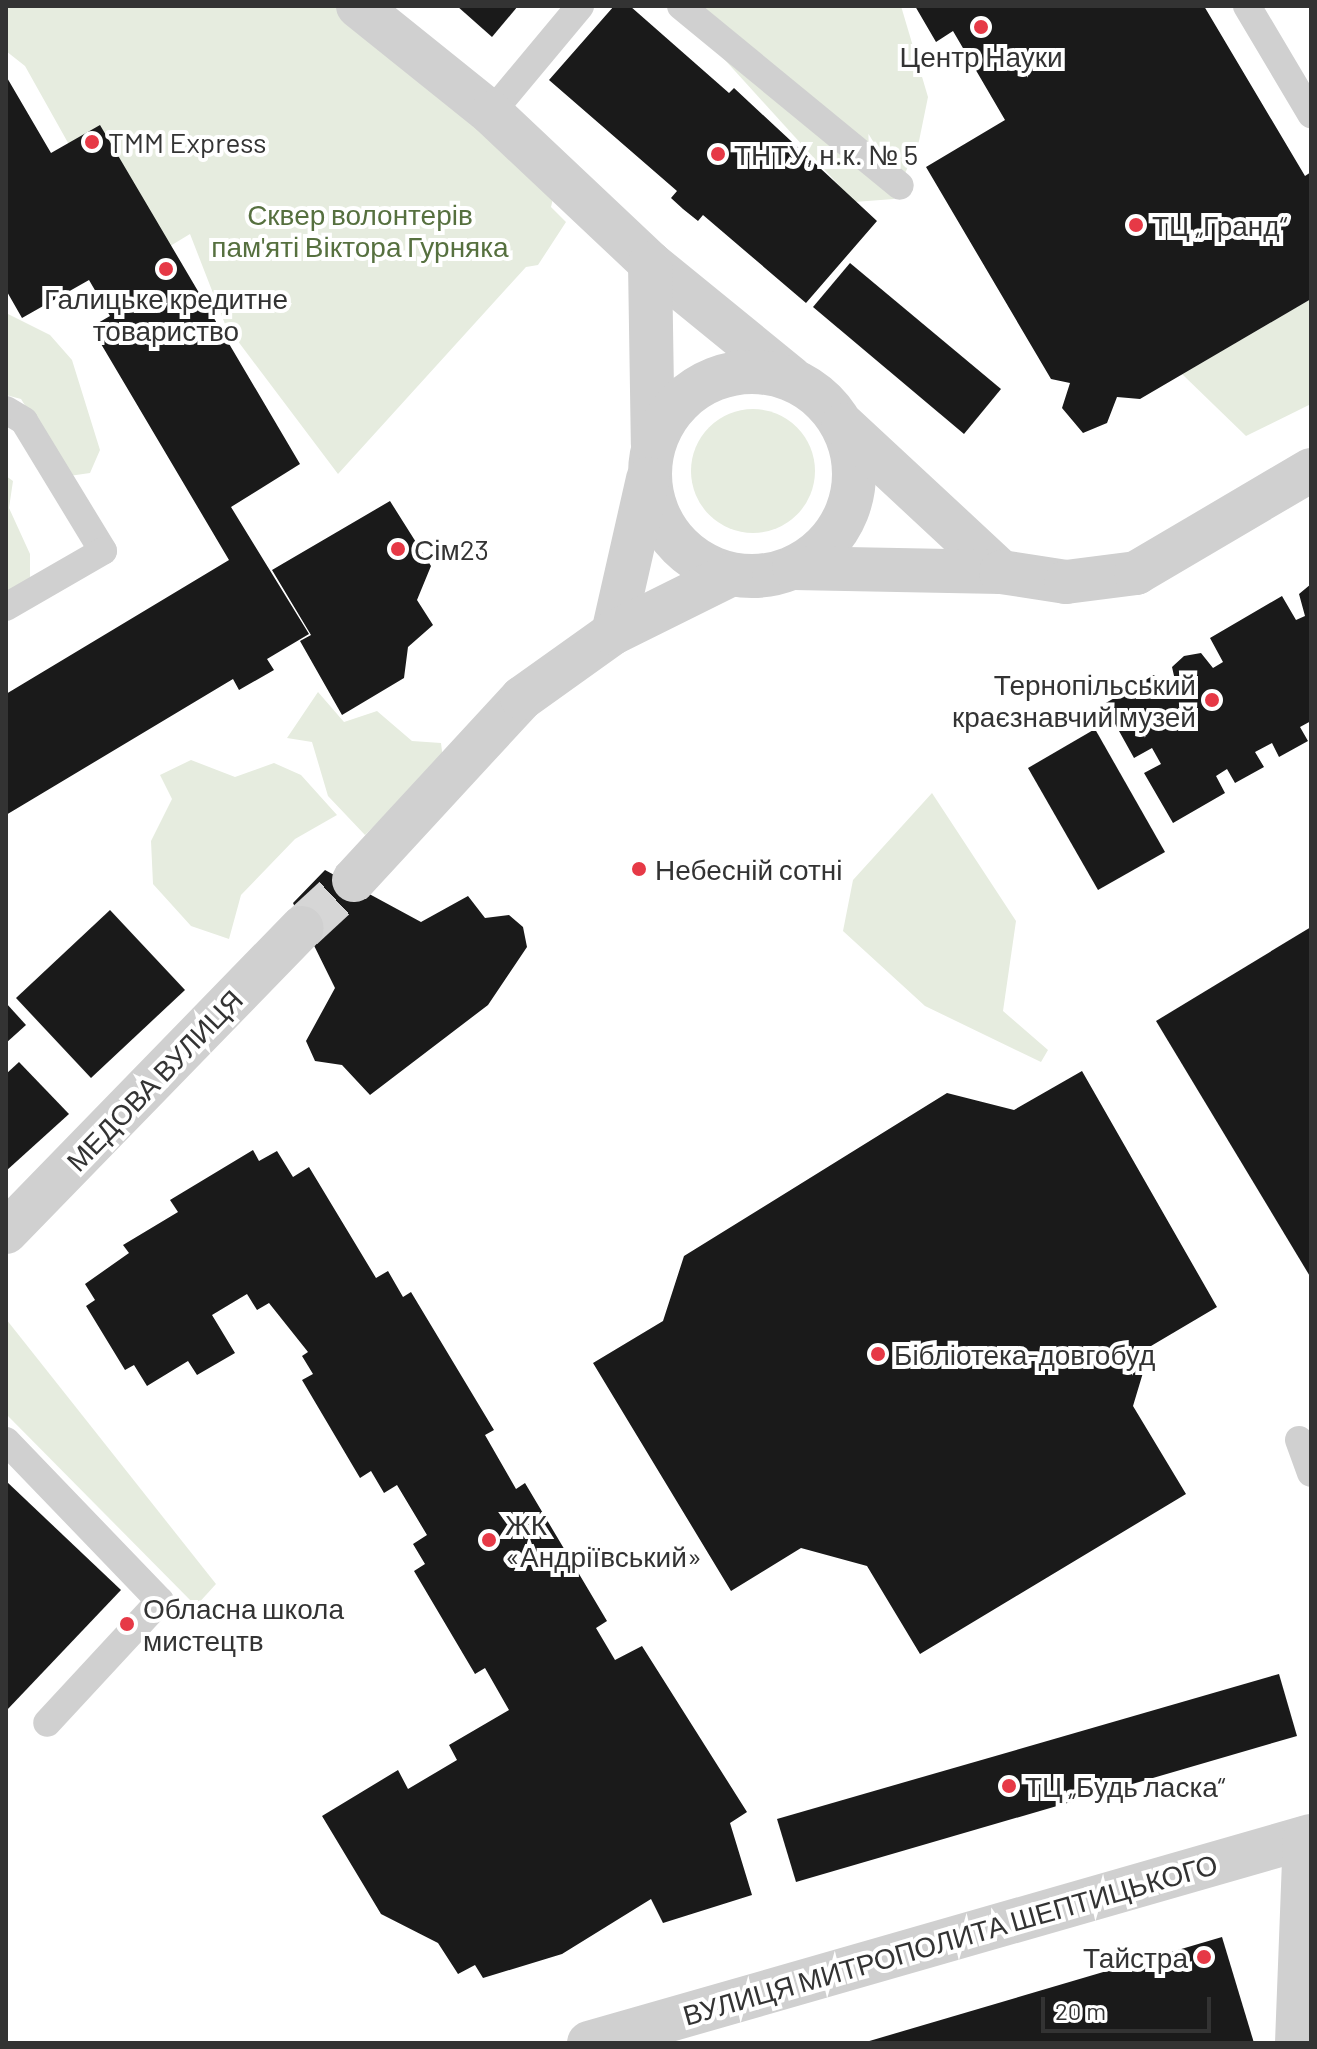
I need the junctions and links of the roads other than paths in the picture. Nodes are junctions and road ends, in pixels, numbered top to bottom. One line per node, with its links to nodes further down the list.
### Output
1 (358, 6): 5 (street)
2 (580, 6): 5 (lane)
3 (681, 6): 7 (lane)
4 (1247, 6): 6 (lane)
5 (491, 113): 8 (street)
6 (1311, 114)
7 (900, 186)
8 (650, 263): 9 (street); 12 (street)
9 (791, 378): 11 (street); 12 (street)
10 (6, 410): 17 (lane)
11 (843, 425): 14 (street); 15 (street)
12 (651, 461): 16 (street); 18 (street)
13 (1311, 470): 15 (street)
14 (794, 568): 15 (street); 16 (street)
15 (1001, 572)
16 (730, 575): 18 (street)
17 (6, 607)
18 (613, 633): 19 (street)
19 (354, 880)
20 (302, 928): 21 (street, МЕДОВА ВУЛИЦЯ)
21 (6, 1232)
22 (1299, 1440): 24 (lane)
23 (6, 1441): 25 (lane)
24 (1311, 1473)
25 (47, 1723)
26 (1308, 1837): 27 (street, ВУЛИЦЯ МИТРОПОЛИТА ШЕПТИЦЬКОГО); 28 (street)
27 (614, 2040)
28 (1297, 2043)

